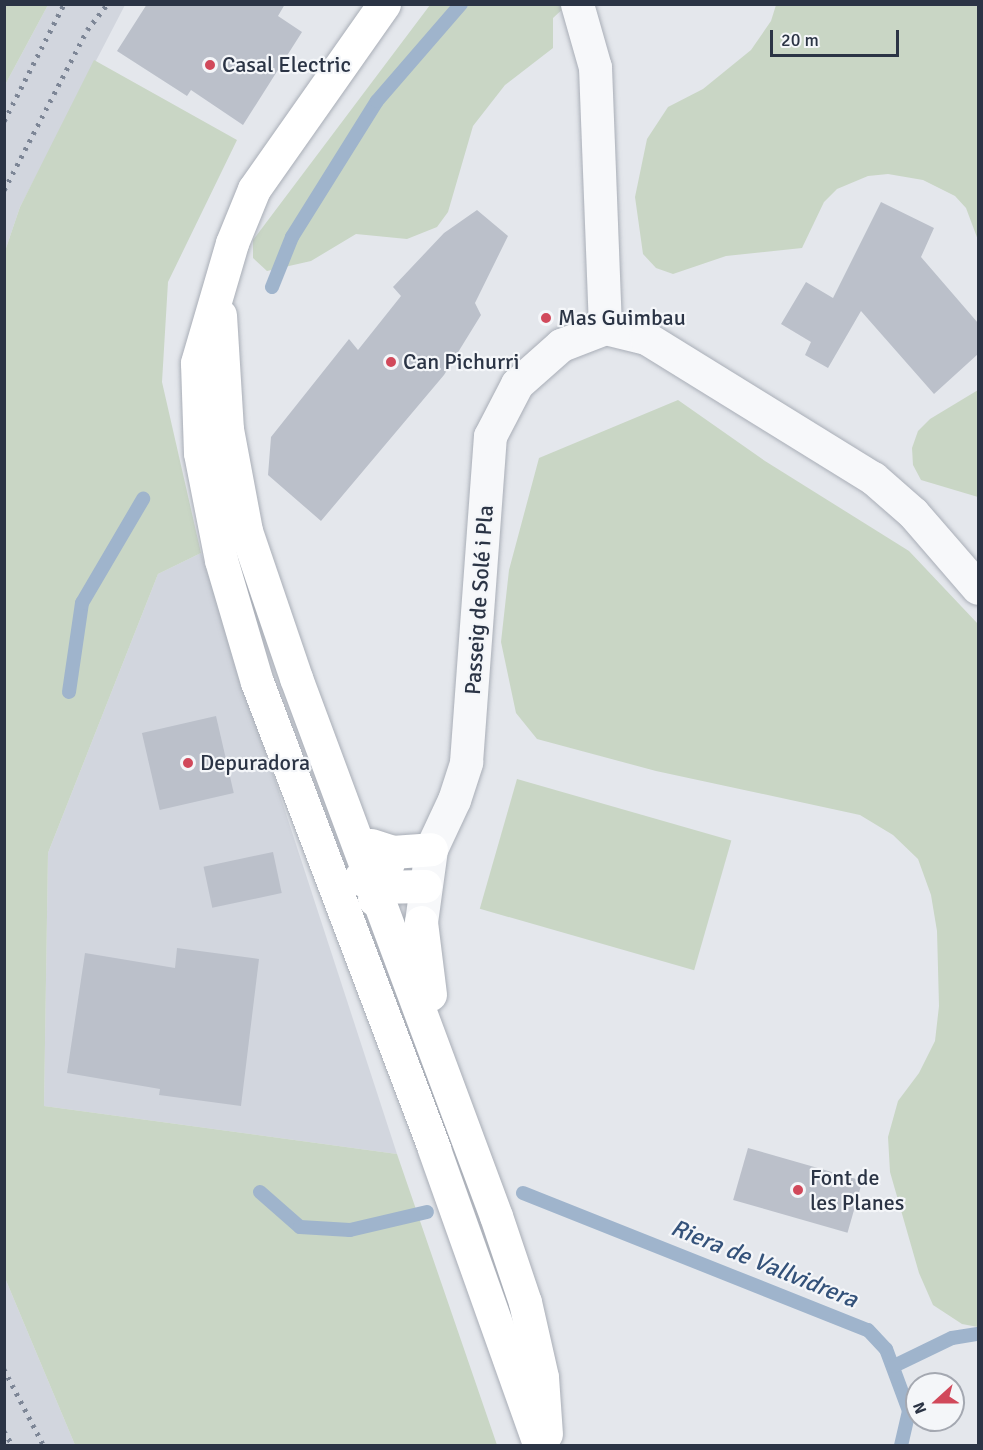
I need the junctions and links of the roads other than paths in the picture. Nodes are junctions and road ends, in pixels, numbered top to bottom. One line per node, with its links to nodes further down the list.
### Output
1 (384, 4): 3 (main road)
2 (577, 4): 4 (street)
3 (219, 298): 6 (main road); 7 (main road)
4 (605, 328): 5 (street); 8 (street, Passeig de Solé i Pla)
5 (976, 584)
6 (292, 778): 11 (main road); 14 (main road)
7 (358, 840): 9 (main road); 11 (main road)
8 (430, 849): 9 (main road); 10 (street, Passeig de Solé i Pla)
9 (392, 852): 11 (main road)
10 (425, 886): 11 (main road); 12 (street, Passeig de Solé i Pla)
11 (376, 887): 13 (main road); 14 (main road)
12 (421, 922): 13 (main road)
13 (438, 1052): 16 (main road)
14 (434, 1149): 15 (main road)
15 (540, 1446)
16 (547, 1446)

